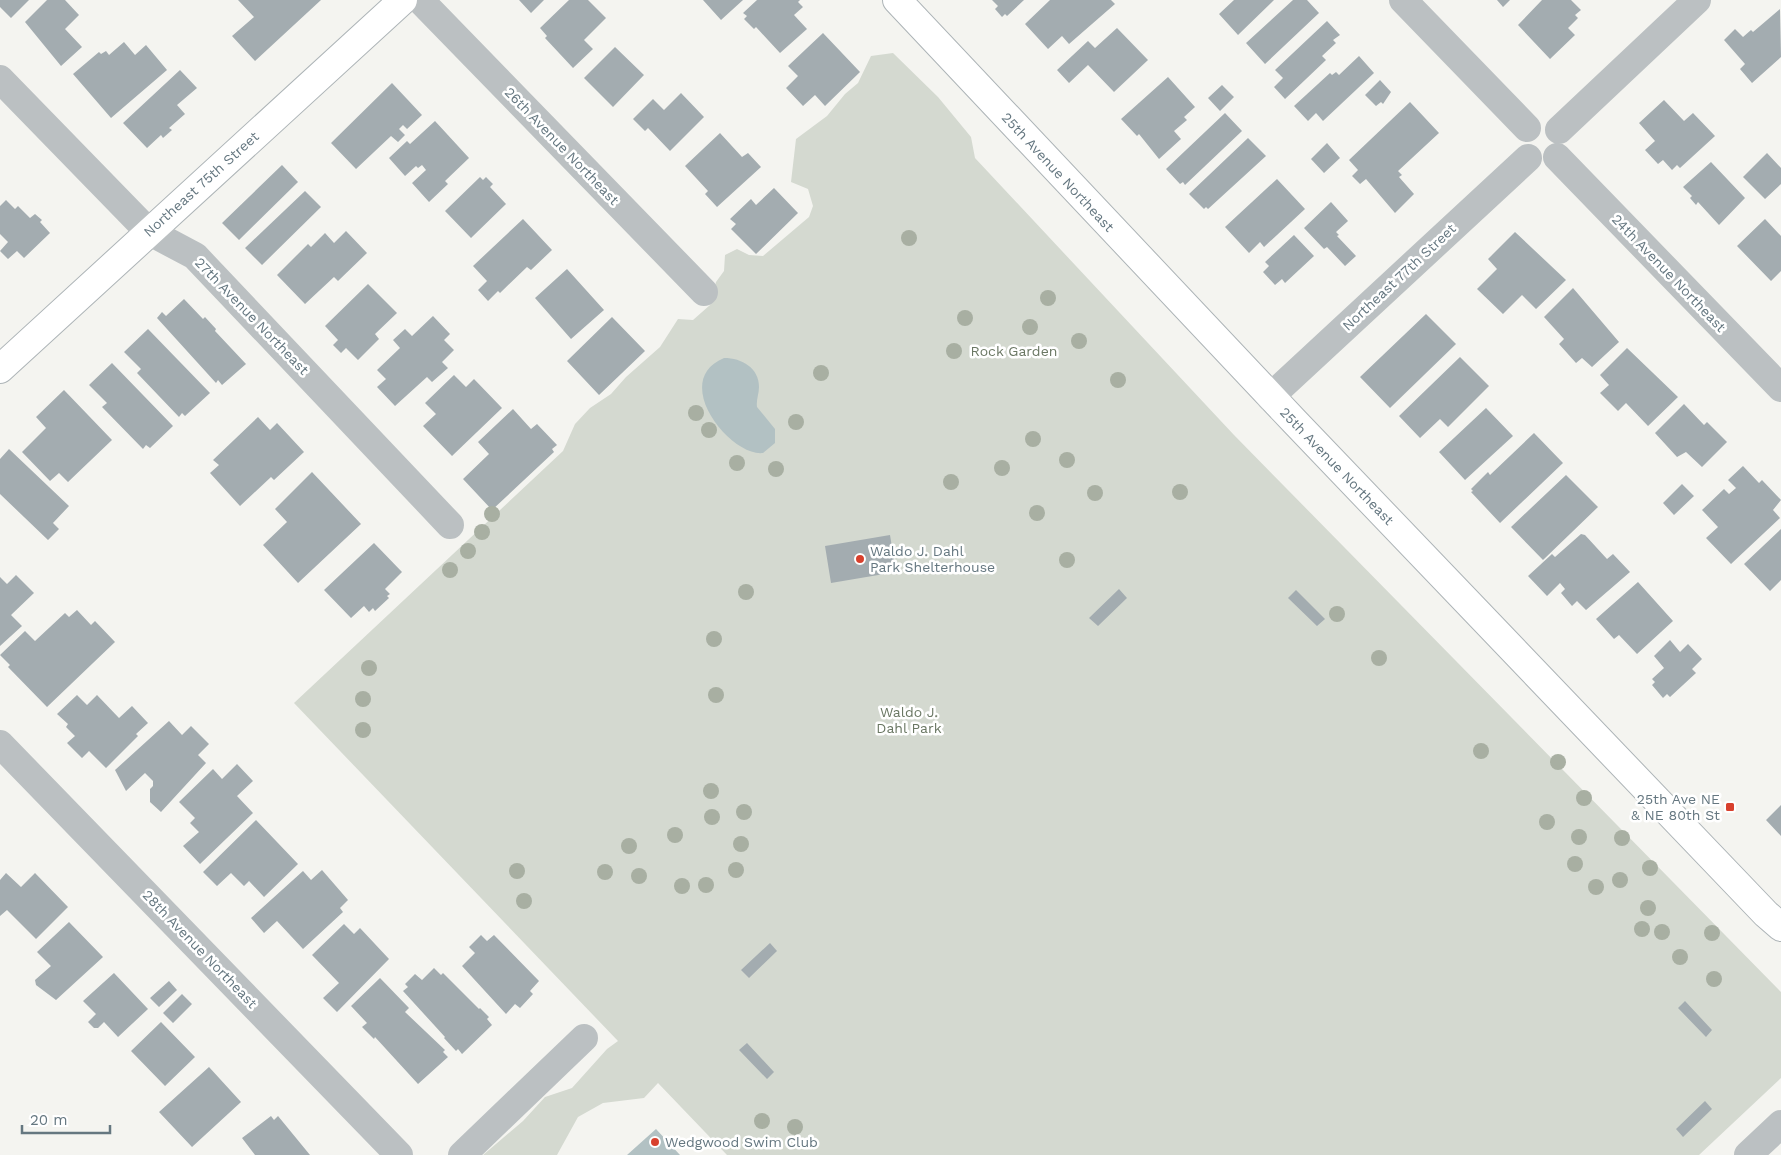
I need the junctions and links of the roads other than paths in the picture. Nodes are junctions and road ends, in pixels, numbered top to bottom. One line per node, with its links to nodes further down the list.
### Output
1 (403, 0): 11 (main road, Northeast 75th Street)
2 (420, 0): 12 (street, 26th Avenue Northeast)
3 (897, 0): 15 (main road, 25th Avenue Northeast)
4 (1403, 0): 7 (street)
5 (1697, 0): 8 (street)
6 (0, 79): 11 (street, 27th Avenue Northeast)
7 (1527, 128): 8 (street); 10 (street)
8 (1559, 130): 9 (street)
9 (1558, 157): 10 (street); 14 (street, 24th Avenue Northeast)
10 (1528, 158): 15 (street, Northeast 77th Street)
11 (148, 231): 13 (main road, Northeast 75th Street); 16 (street, 27th Avenue Northeast)
12 (704, 292)
13 (0, 369)
14 (1781, 388)
15 (1270, 397): 18 (main road, 25th Avenue Northeast)
16 (450, 524)
17 (0, 744): 21 (street, 28th Avenue Northeast)
18 (1781, 927)
19 (584, 1038): 22 (street)
20 (1781, 1124): 23 (street)
21 (400, 1155)
22 (462, 1155)
23 (1748, 1155)

